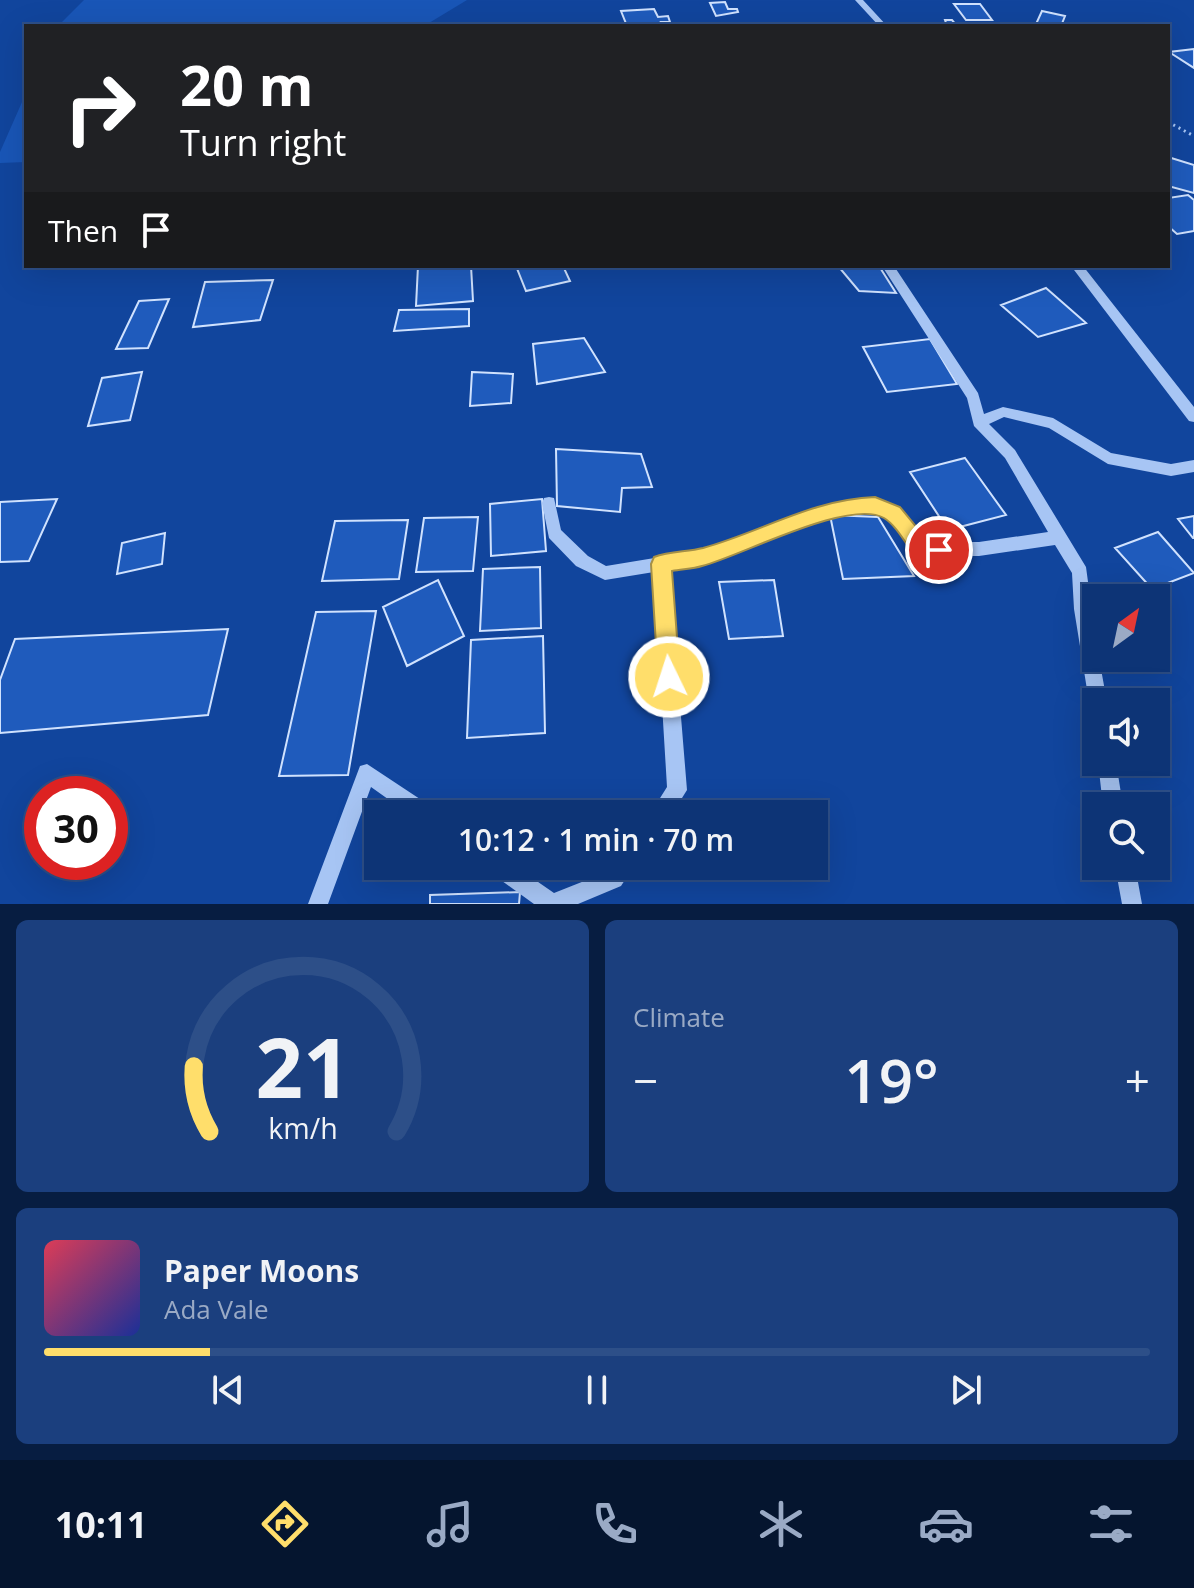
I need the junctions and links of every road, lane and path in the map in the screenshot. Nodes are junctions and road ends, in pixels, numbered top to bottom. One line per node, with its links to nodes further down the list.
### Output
1 (859, 0): 2 (street)
2 (881, 24)
3 (1170, 123): 4 (path)
4 (1194, 136)
5 (889, 268): 8 (street)
6 (1079, 268): 7 (street)
7 (1194, 417)
8 (979, 422): 9 (street); 11 (street)
9 (1194, 466)
10 (549, 503): 12 (street)
11 (1060, 537): 12 (street); 13 (street)
12 (661, 564): 15 (street)
13 (1096, 688)
14 (405, 800): 19 (street)
15 (670, 800)
16 (518, 880): 17 (street)
17 (612, 880)
18 (1128, 880): 20 (street)
19 (318, 904)
20 (1132, 904)

